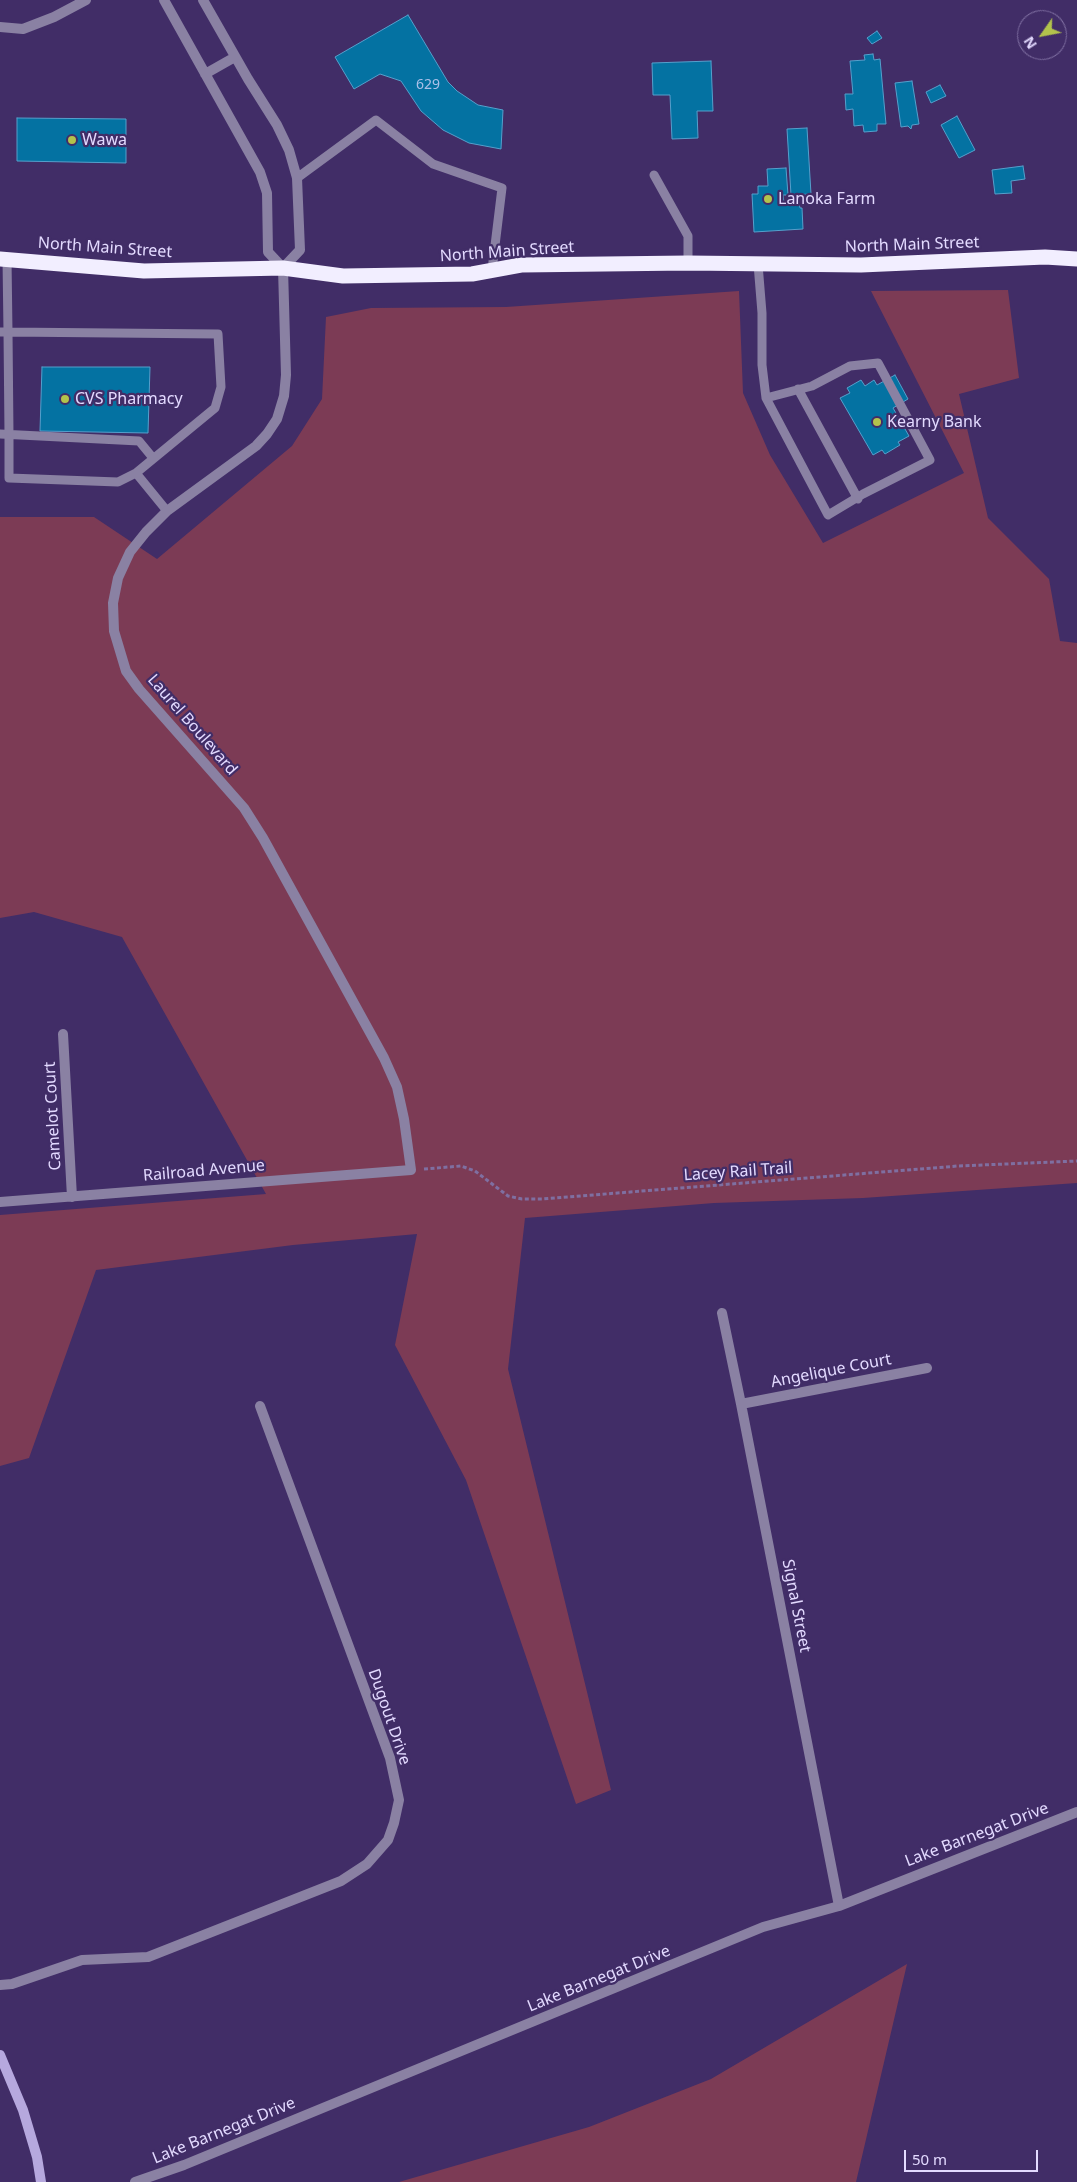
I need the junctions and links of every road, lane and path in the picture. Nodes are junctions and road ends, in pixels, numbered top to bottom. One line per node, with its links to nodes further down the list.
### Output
1 (86, 0): 4 (street)
2 (164, 0): 6 (street)
3 (203, 0): 5 (street)
4 (0, 27)
5 (235, 57): 6 (street); 8 (street)
6 (205, 74): 13 (street)
7 (654, 174): 11 (lane)
8 (297, 178): 13 (street); 14 (lane)
9 (4, 259): 13 (highway, North Main Street); 15 (lane)
10 (1077, 259): 12 (highway, North Main Street)
11 (688, 263): 12 (highway, North Main Street); 14 (highway, North Main Street)
12 (758, 264): 17 (lane)
13 (284, 268): 14 (highway, North Main Street); 23 (street, Laurel Boulevard)
14 (492, 270)
15 (4, 332): 18 (lane); 19 (lane)
16 (798, 389): 17 (lane); 22 (lane); 22 (lane)
17 (766, 398): 22 (lane)
18 (4, 434): 19 (lane); 21 (lane)
19 (153, 458): 20 (lane)
20 (136, 473): 21 (lane); 23 (lane)
21 (5, 478)
22 (858, 498)
23 (167, 512): 26 (street, Laurel Boulevard)
24 (63, 1034): 27 (street, Camelot Court)
25 (1077, 1161): 26 (path, Lacey Rail Trail)
26 (411, 1170): 27 (street, Railroad Avenue)
27 (72, 1197): 28 (street, Railroad Avenue)
28 (0, 1202)
29 (722, 1313): 31 (street, Signal Street)
30 (927, 1368): 31 (street, Angelique Court)
31 (741, 1404): 34 (street, Signal Street)
32 (260, 1406): 35 (street, Dugout Drive)
33 (1077, 1812): 34 (street, Lake Barnegat Drive)
34 (839, 1906): 38 (street, Lake Barnegat Drive)
35 (0, 1985)
36 (0, 2054): 37 (street)
37 (42, 2182)
38 (135, 2182)

